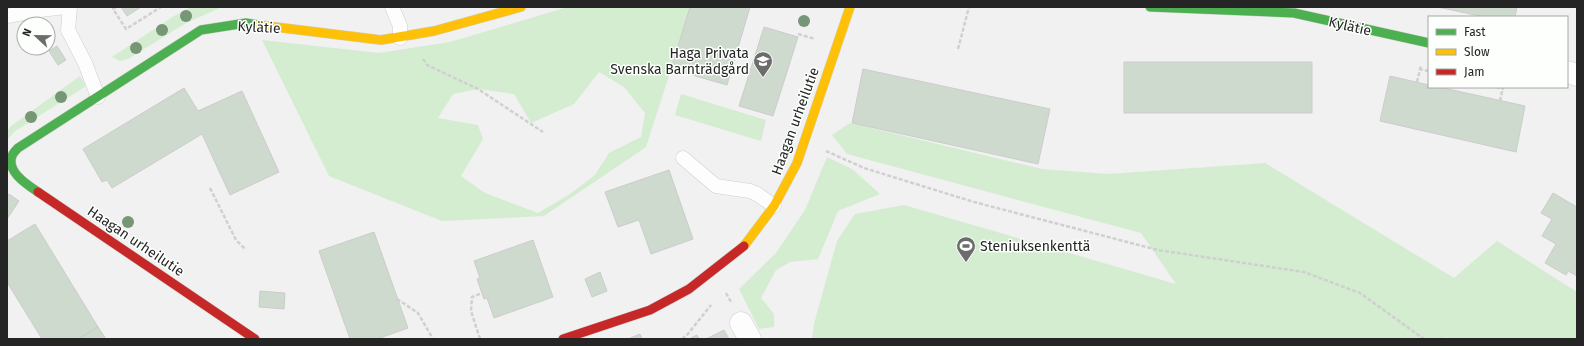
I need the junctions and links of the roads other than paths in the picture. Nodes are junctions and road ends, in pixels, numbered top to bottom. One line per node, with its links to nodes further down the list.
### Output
1 (64, 7): 7 (lane)
2 (70, 7): 10 (lane)
3 (392, 7): 8 (lane)
4 (520, 7): 8 (street, Kylätie)
5 (850, 7): 13 (street, Haagan urheilutie)
6 (1150, 7): 9 (street, Kylätie)
7 (7, 16)
8 (404, 38): 10 (street, Kylätie)
9 (1428, 43)
10 (98, 97): 12 (street, Kylätie)
11 (683, 158): 13 (lane)
12 (11, 159): 14 (street, Haagan urheilutie)
13 (774, 206): 15 (street, Haagan urheilutie)
14 (255, 339)
15 (563, 339)

